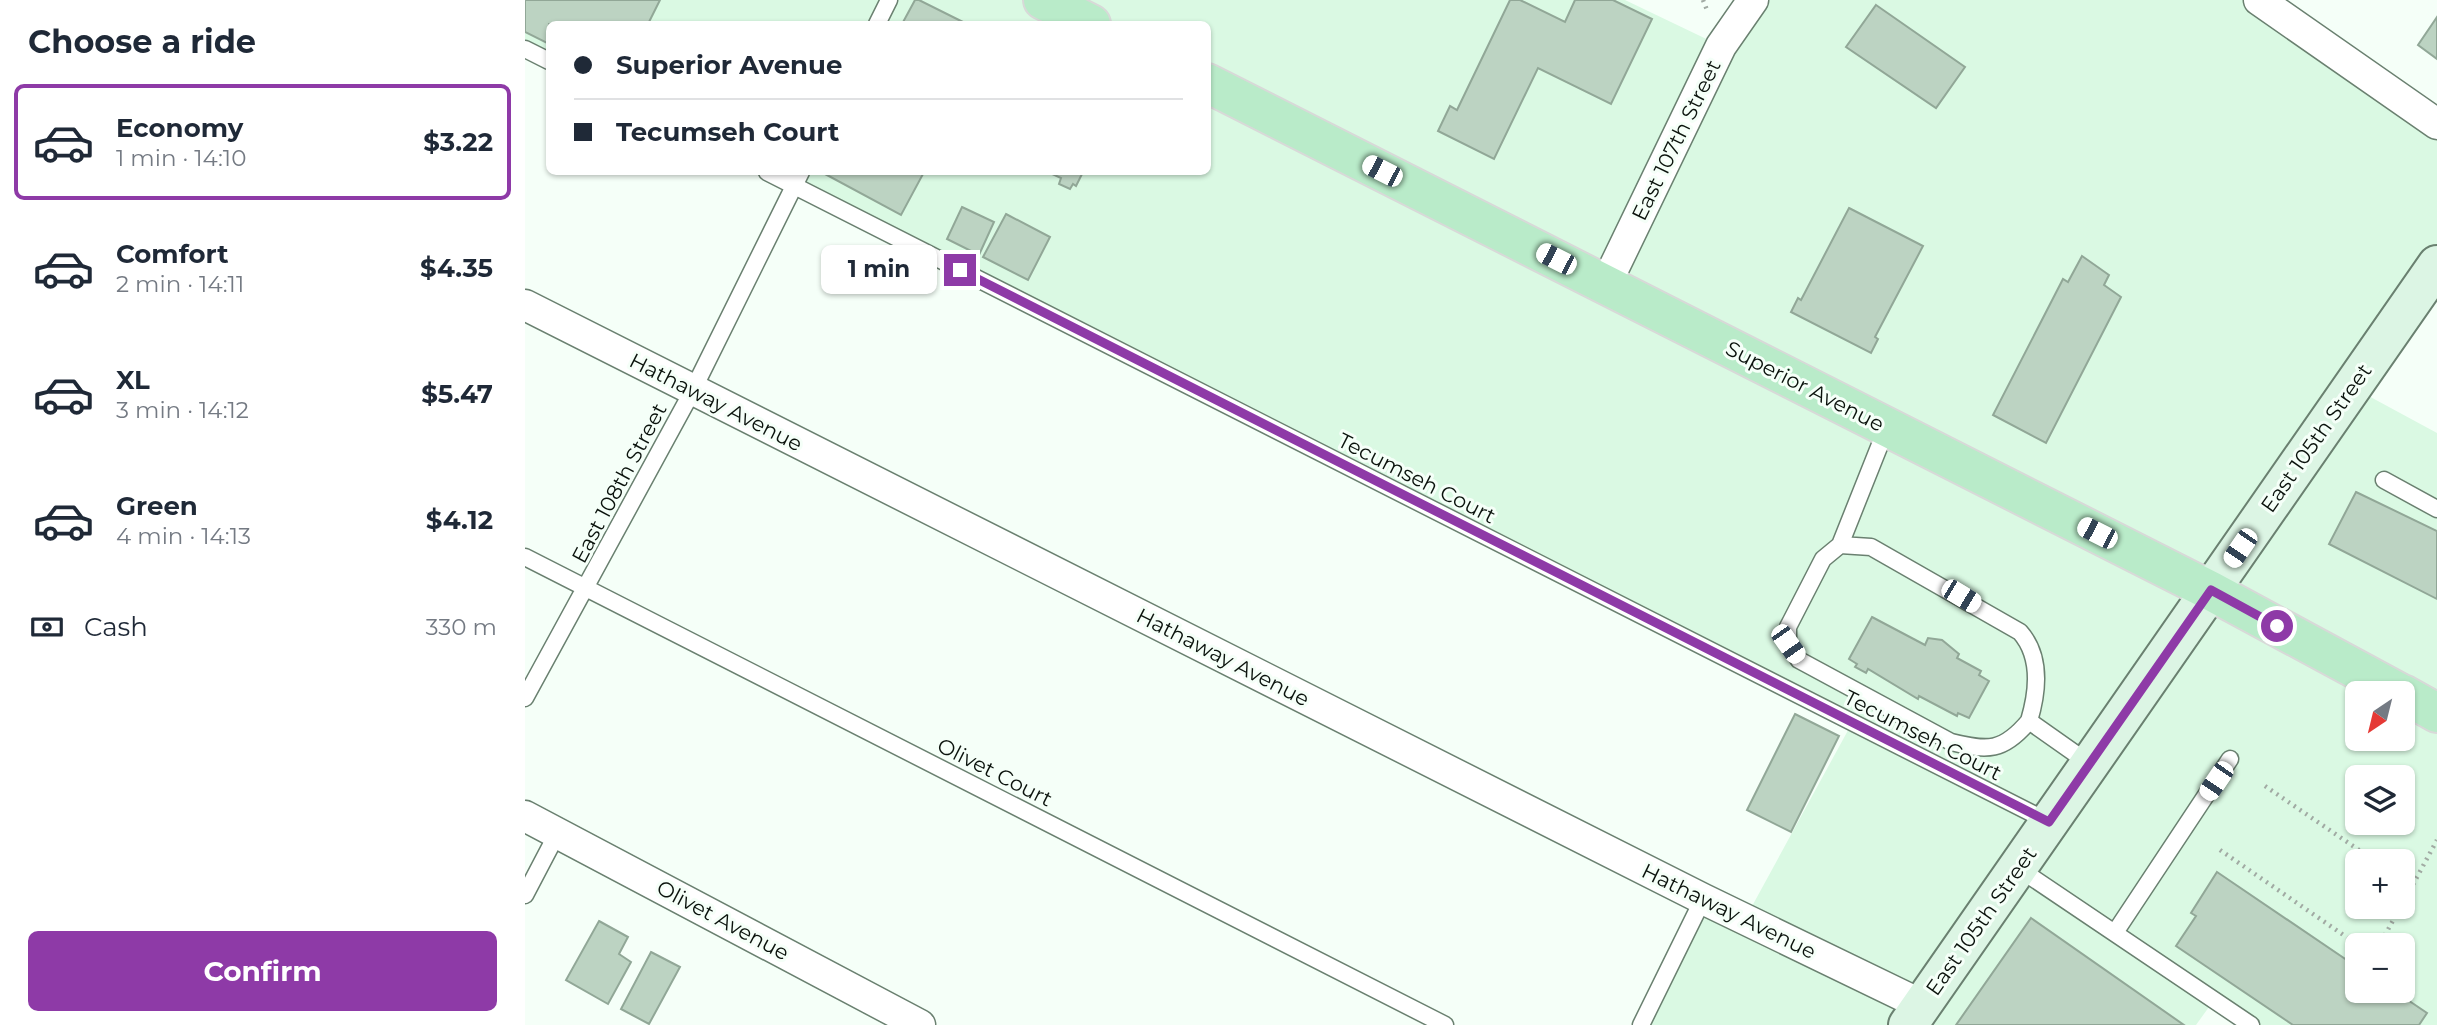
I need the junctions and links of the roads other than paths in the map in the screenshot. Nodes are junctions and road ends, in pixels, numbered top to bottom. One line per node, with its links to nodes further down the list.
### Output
1 (889, 0): 5 (lane)
2 (1043, 0): 6 (main road)
3 (1753, 0): 14 (street, East 107th Street)
4 (2259, 0): 10 (street)
5 (878, 21)
6 (1085, 21)
7 (525, 48): 8 (lane)
8 (546, 59)
9 (1211, 85): 14 (main road, Superior Avenue)
10 (2437, 124)
11 (780, 175): 12 (lane, Tecumseh Court)
12 (798, 179): 16 (lane, East 108th Street); 32 (lane, Tecumseh Court)
13 (2437, 265): 23 (main road, East 105th Street)
14 (1606, 284): 17 (main road, Superior Avenue)
15 (525, 305): 16 (street, Hathaway Avenue)
16 (693, 390): 22 (lane, East 108th Street); 36 (street, Hathaway Avenue)
17 (1887, 427): 20 (lane); 23 (main road, Superior Avenue)
18 (2384, 480): 19 (lane)
19 (2437, 509)
20 (1840, 545): 28 (lane); 28 (lane)
21 (525, 557): 22 (lane, Olivet Court)
22 (587, 589): 25 (lane, East 108th Street); 40 (lane, Olivet Court)
23 (2211, 590): 24 (main road, Superior Avenue); 30 (main road, East 105th Street)
24 (2378, 681)
25 (525, 698)
26 (2415, 701): 27 (main road, Superior Avenue)
27 (2437, 713)
28 (2029, 721): 30 (lane)
29 (2230, 759): 37 (lane)
30 (2090, 764): 32 (main road, East 105th Street)
31 (525, 816): 33 (street, Olivet Avenue)
32 (2049, 822): 34 (main road, East 105th Street)
33 (558, 832): 35 (lane); 39 (street, Olivet Avenue)
34 (2017, 868): 37 (lane); 38 (main road, East 105th Street)
35 (525, 895)
36 (1703, 899): 38 (street, Hathaway Avenue); 41 (lane)
37 (2116, 931): 42 (lane)
38 (1915, 1015)
39 (919, 1025)
40 (1445, 1025)
41 (1641, 1025)
42 (2251, 1025)

